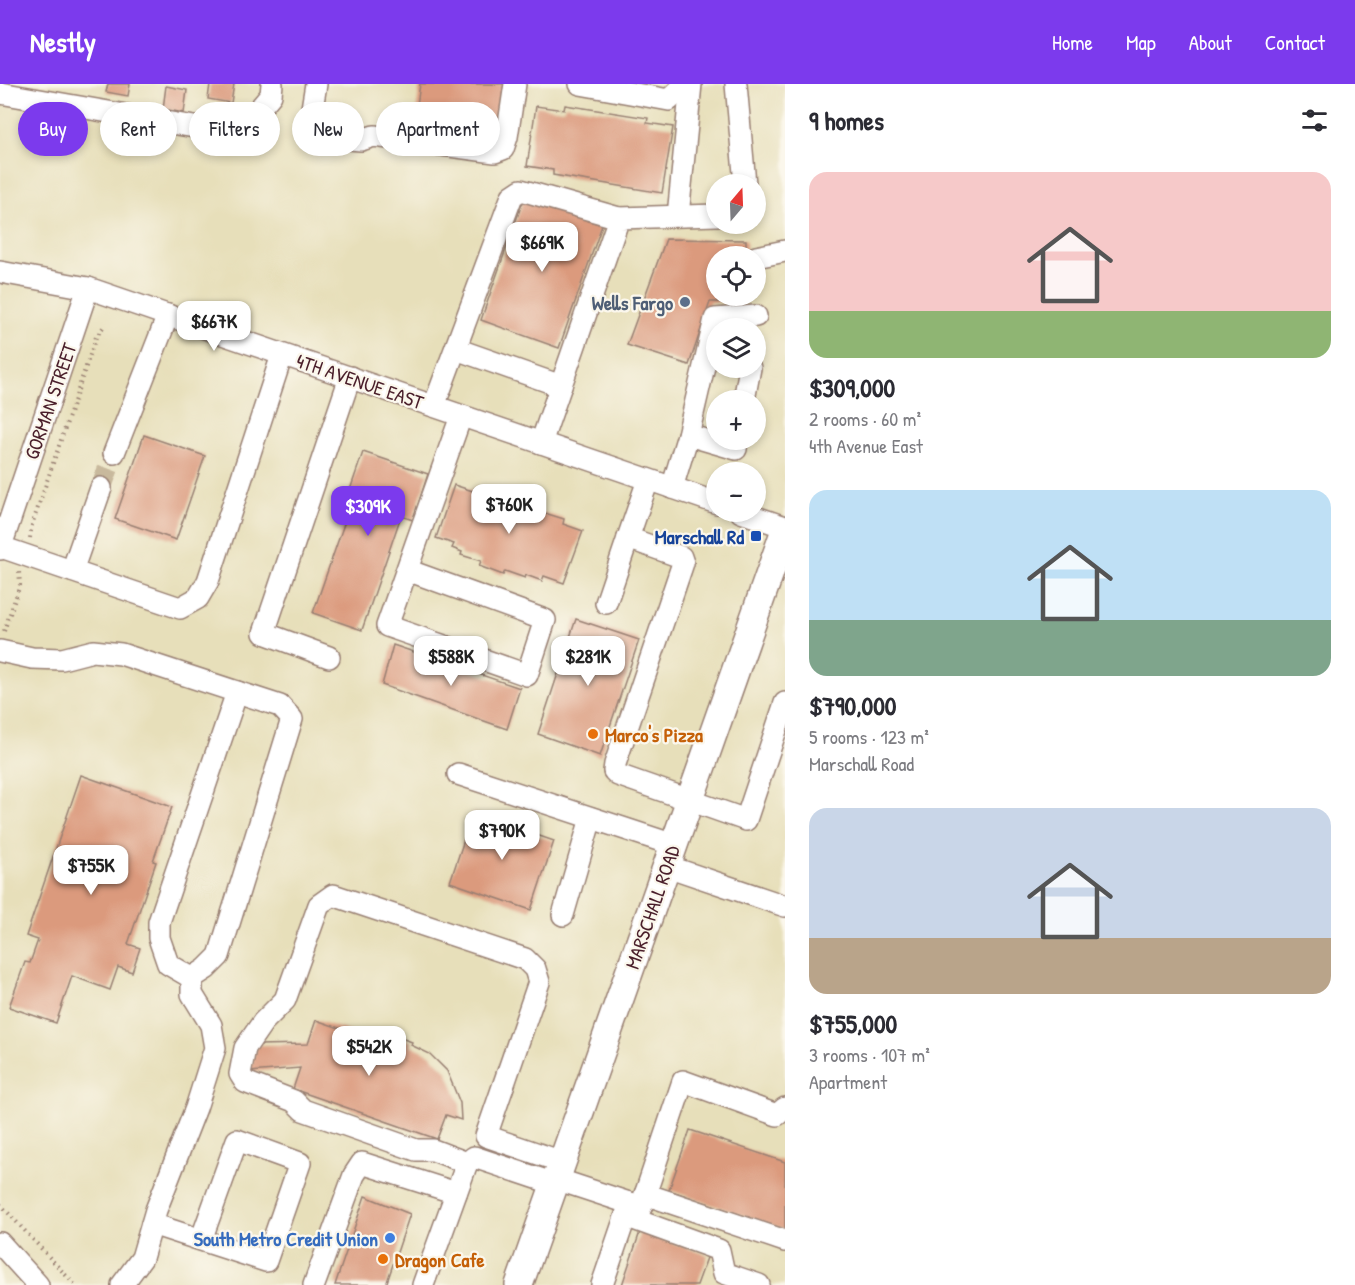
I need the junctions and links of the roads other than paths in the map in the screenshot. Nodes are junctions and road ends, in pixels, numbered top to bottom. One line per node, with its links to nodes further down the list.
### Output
1 (272, 84): 8 (street)
2 (316, 84): 3 (street)
3 (515, 84)
4 (580, 84): 5 (street)
5 (685, 84)
6 (691, 84): 11 (street)
7 (736, 84): 9 (street)
8 (0, 93)
9 (744, 174)
10 (706, 215): 11 (street)
11 (678, 216): 12 (street)
12 (619, 218): 19 (street); 22 (street)
13 (785, 251): 14 (street)
14 (766, 255)
15 (0, 272): 16 (street, 4TH AVENUE EAST)
16 (88, 288): 18 (street, 4TH AVENUE EAST); 36 (street, GORMAN STREET)
17 (755, 313): 25 (street)
18 (168, 315): 20 (street, 4TH AVENUE EAST); 28 (street)
19 (456, 349): 22 (street); 23 (street)
20 (282, 354): 21 (street, 4TH AVENUE EAST); 38 (street)
21 (350, 378): 23 (street, 4TH AVENUE EAST); 41 (street)
22 (561, 386): 27 (street)
23 (434, 406): 24 (street, 4TH AVENUE EAST)
24 (461, 416): 27 (street, 4TH AVENUE EAST); 37 (street)
25 (688, 435): 26 (street); 31 (street)
26 (706, 440)
27 (541, 443): 29 (street, 4TH AVENUE EAST)
28 (114, 453)
29 (648, 480): 31 (street, 4TH AVENUE EAST); 35 (street)
30 (101, 488): 38 (street)
31 (672, 488): 32 (street, 4TH AVENUE EAST)
32 (706, 499)
33 (766, 521): 34 (street)
34 (785, 528): 45 (main road, MARSCHALL ROAD)
35 (628, 538): 39 (street); 45 (street)
36 (1, 544): 38 (street)
37 (407, 570): 37 (street)
38 (72, 571)
39 (606, 603)
40 (2, 642): 42 (street)
41 (329, 657)
42 (237, 692): 50 (street); 50 (street)
43 (785, 703): 45 (street)
44 (458, 774): 46 (street)
45 (690, 800): 47 (main road, MARSCHALL ROAD)
46 (591, 818): 47 (street); 49 (street)
47 (670, 856): 48 (street); 54 (main road, MARSCHALL ROAD)
48 (785, 906)
49 (563, 915)
50 (192, 978): 57 (street)
51 (785, 1108): 56 (street)
52 (486, 1136): 53 (street); 53 (street); 54 (street)
53 (472, 1161): 54 (street); 55 (street)
54 (558, 1175): 56 (street); 65 (main road, MARSCHALL ROAD)
55 (456, 1193): 63 (street); 64 (street)
56 (639, 1201): 59 (street); 66 (street); 67 (street)
57 (152, 1224): 58 (street); 62 (street)
58 (201, 1240): 58 (street)
59 (785, 1241)
60 (0, 1243): 61 (street)
61 (38, 1285)
62 (122, 1285)
63 (314, 1285)
64 (423, 1285)
65 (519, 1285)
66 (602, 1285)
67 (759, 1285)

